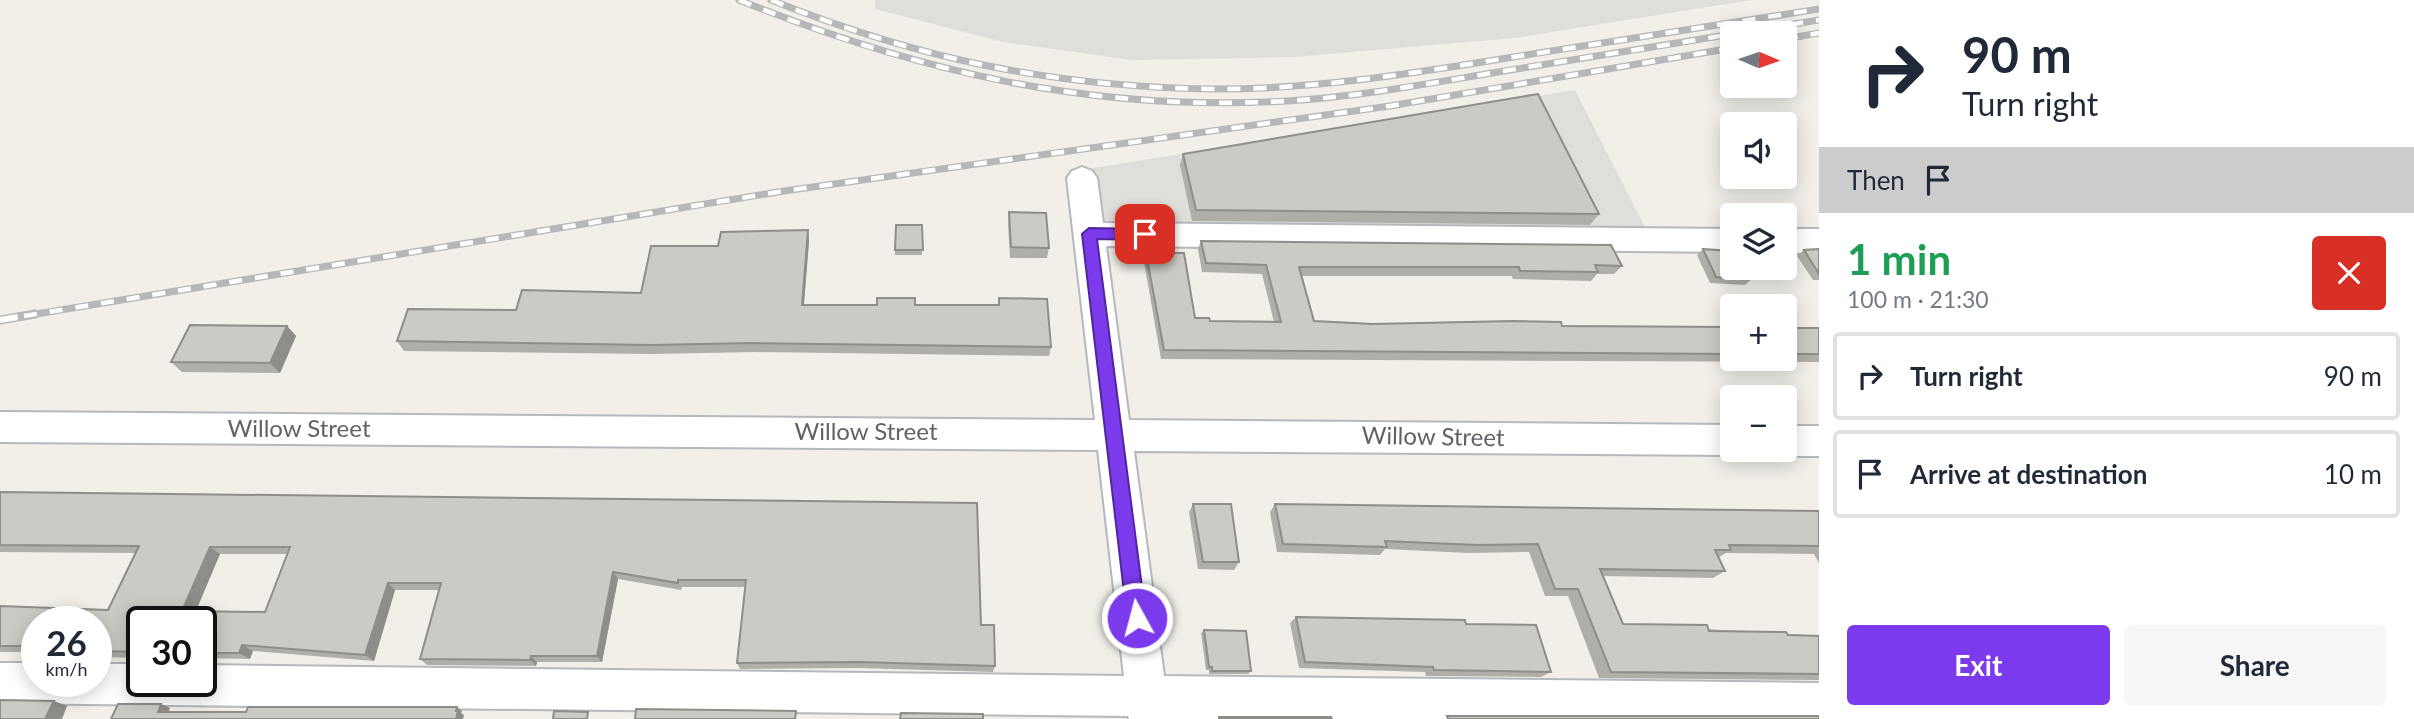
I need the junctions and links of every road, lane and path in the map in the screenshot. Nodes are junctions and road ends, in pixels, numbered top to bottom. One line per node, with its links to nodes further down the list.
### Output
1 (1082, 178): 2 (street)
2 (1089, 234): 3 (street); 7 (street)
3 (1720, 240)
4 (1797, 241): 5 (street)
5 (1819, 241)
6 (0, 427): 7 (street, Willow Street)
7 (1114, 434): 8 (street, Willow Street); 13 (street)
8 (1720, 440)
9 (1797, 441): 10 (street)
10 (1819, 441)
11 (0, 683): 13 (street)
12 (1819, 704): 13 (street)
13 (1148, 708)

